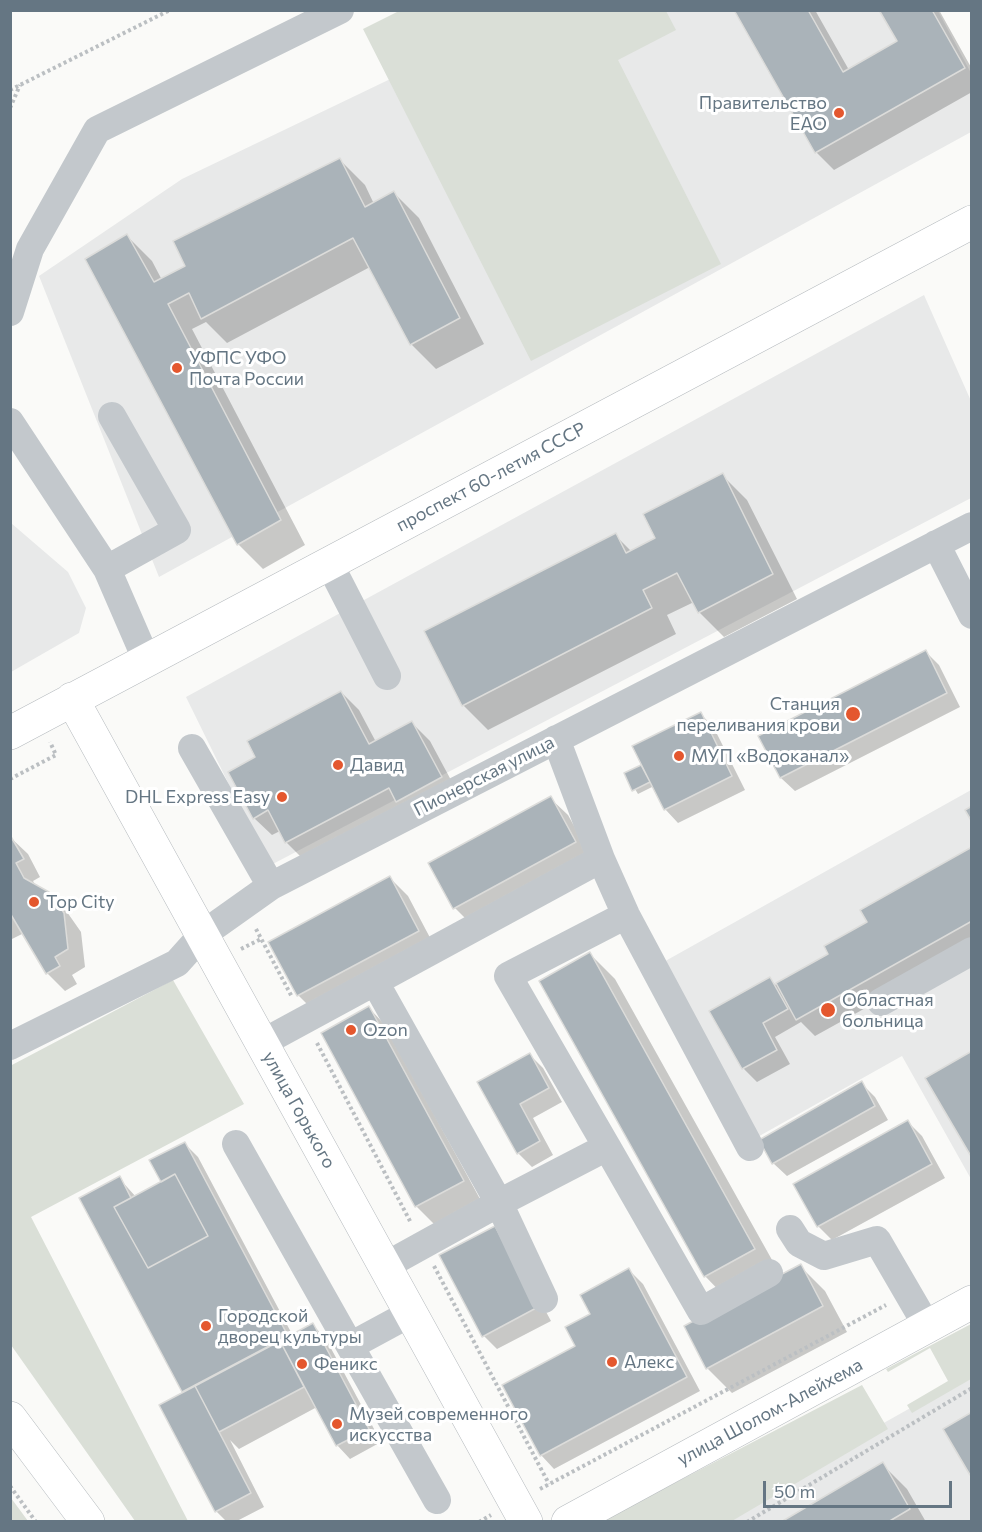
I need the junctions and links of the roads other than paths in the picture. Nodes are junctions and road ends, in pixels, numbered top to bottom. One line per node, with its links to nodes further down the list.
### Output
1 (340, 10): 3 (street)
2 (972, 222): 8 (main road, проспект 60-летия СССР)
3 (10, 312)
4 (112, 416): 9 (street)
5 (10, 422): 9 (street)
6 (972, 526): 7 (street, Пионерская улица)
7 (936, 544): 10 (street); 15 (street, Пионерская улица)
8 (329, 563): 11 (main road, проспект 60-летия СССР); 12 (street)
9 (107, 569): 11 (street)
10 (972, 615)
11 (146, 659): 13 (main road, проспект 60-летия СССР)
12 (387, 676)
13 (72, 699): 14 (main road, проспект 60-летия СССР); 20 (main road, улица Горького)
14 (10, 733)
15 (556, 739): 17 (street); 18 (street, Пионерская улица)
16 (192, 748): 18 (street)
17 (601, 859): 19 (street); 22 (street)
18 (270, 886): 20 (street, Пионерская улица)
19 (626, 915): 27 (street); 28 (street)
20 (202, 935): 24 (main road, улица Горького); 25 (street, Пионерская улица)
21 (972, 951): 23 (street)
22 (375, 981): 24 (street); 29 (street)
23 (881, 1002)
24 (262, 1043): 31 (main road, улица Горького)
25 (10, 1046)
26 (236, 1144): 37 (street)
27 (607, 1147): 29 (street); 32 (street)
28 (750, 1147)
29 (499, 1203): 31 (street); 33 (street)
30 (790, 1229): 36 (street)
31 (385, 1266): 35 (main road, улица Горького)
32 (769, 1273)
33 (544, 1299)
34 (972, 1302): 36 (main road, улица Шолом-Алейхема)
35 (411, 1313): 37 (street); 40 (main road, улица Горького)
36 (927, 1326): 42 (main road, улица Шолом-Алейхема)
37 (350, 1346): 39 (street)
38 (10, 1418): 41 (main road)
39 (437, 1500)
40 (521, 1512)
41 (88, 1521)
42 (568, 1521)

